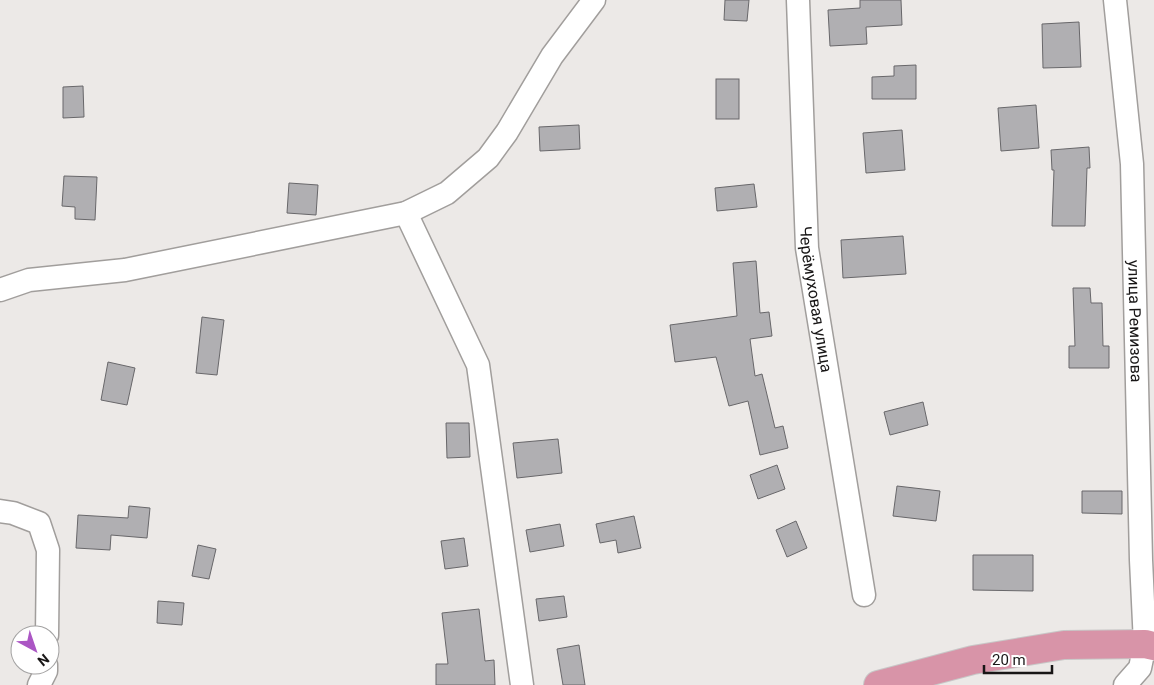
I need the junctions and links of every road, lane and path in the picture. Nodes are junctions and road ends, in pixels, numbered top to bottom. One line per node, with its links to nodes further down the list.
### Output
1 (594, 0): 4 (street)
2 (798, 0): 7 (street, Черёмуховая улица)
3 (1115, 0): 9 (street, улица Ремизова)
4 (406, 214): 5 (street); 10 (street)
5 (0, 290)
6 (0, 512): 8 (street)
7 (864, 595)
8 (46, 625)
9 (1150, 645): 11 (highway); 12 (street, улица Ремизова)
10 (522, 685)
11 (878, 685)
12 (1125, 685)

